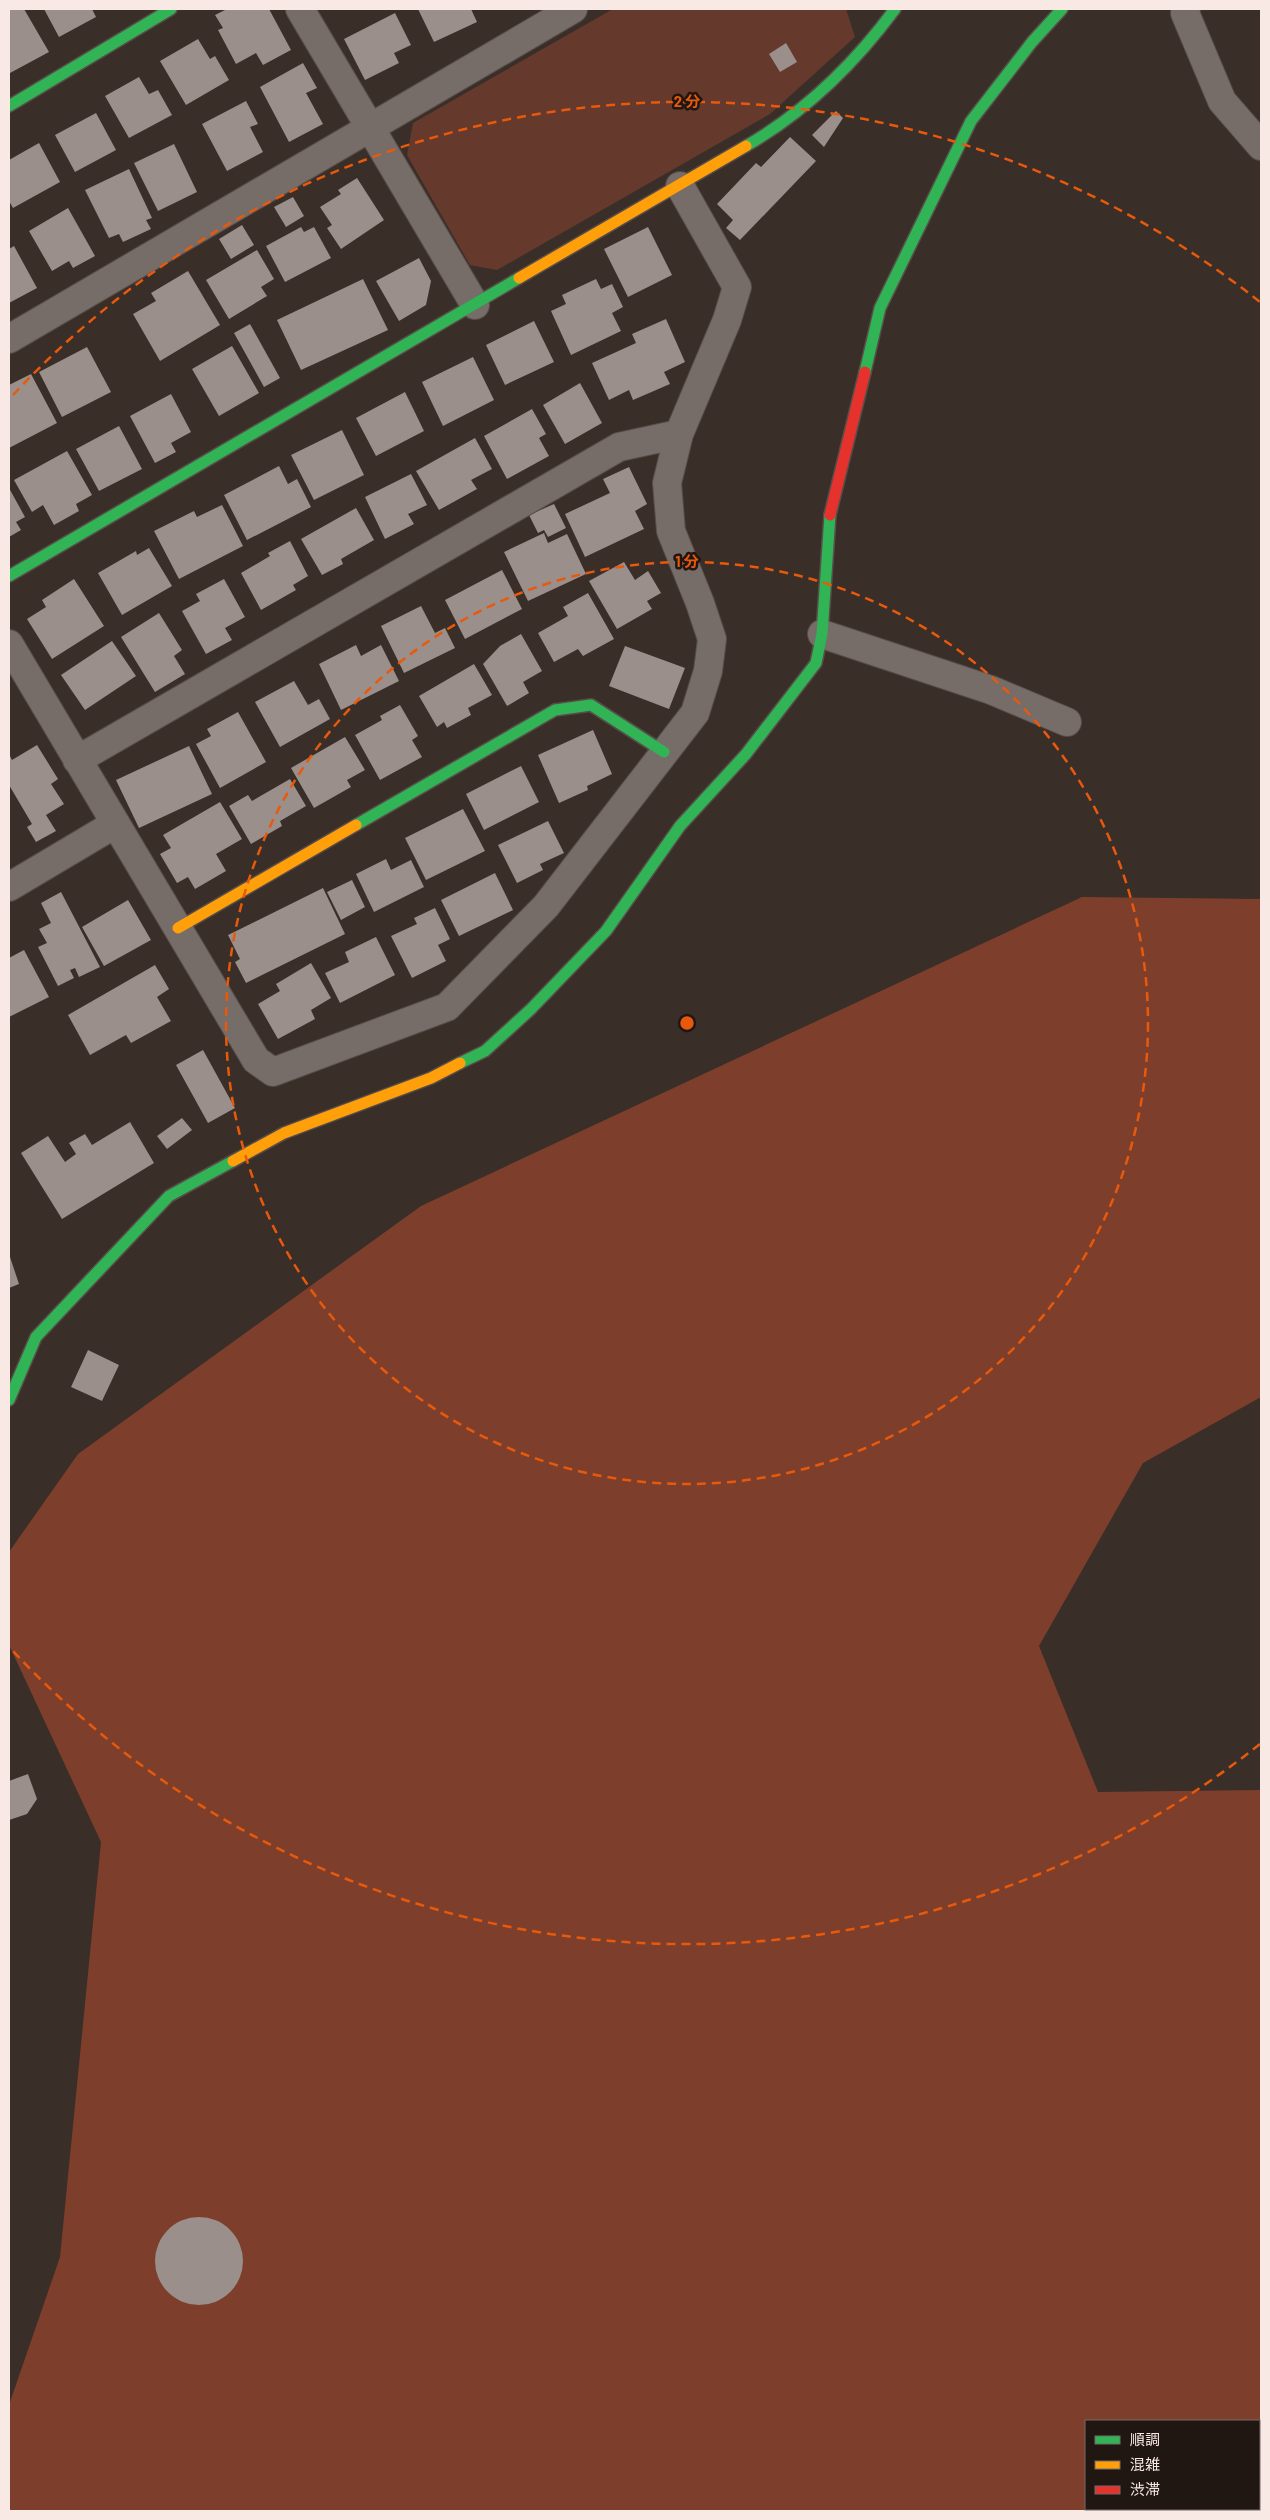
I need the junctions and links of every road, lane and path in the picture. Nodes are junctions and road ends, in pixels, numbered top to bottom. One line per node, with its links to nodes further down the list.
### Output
1 (171, 9): 7 (street)
2 (300, 9): 8 (street)
3 (573, 9): 8 (street)
4 (1062, 9): 15 (street)
5 (1186, 9): 9 (street)
6 (891, 10): 10 (street)
7 (9, 106)
8 (370, 127): 11 (street); 12 (street)
9 (1261, 146)
10 (680, 186): 11 (street); 13 (street)
11 (475, 305): 14 (street)
12 (9, 339)
13 (679, 434): 18 (street); 19 (street)
14 (9, 576)
15 (822, 634): 17 (street); 23 (street)
16 (9, 644): 19 (street)
17 (1067, 722)
18 (664, 752): 22 (street); 22 (street)
19 (77, 760): 20 (street)
20 (115, 824): 21 (street); 22 (street)
21 (9, 887)
22 (178, 928)
23 (9, 1400)

